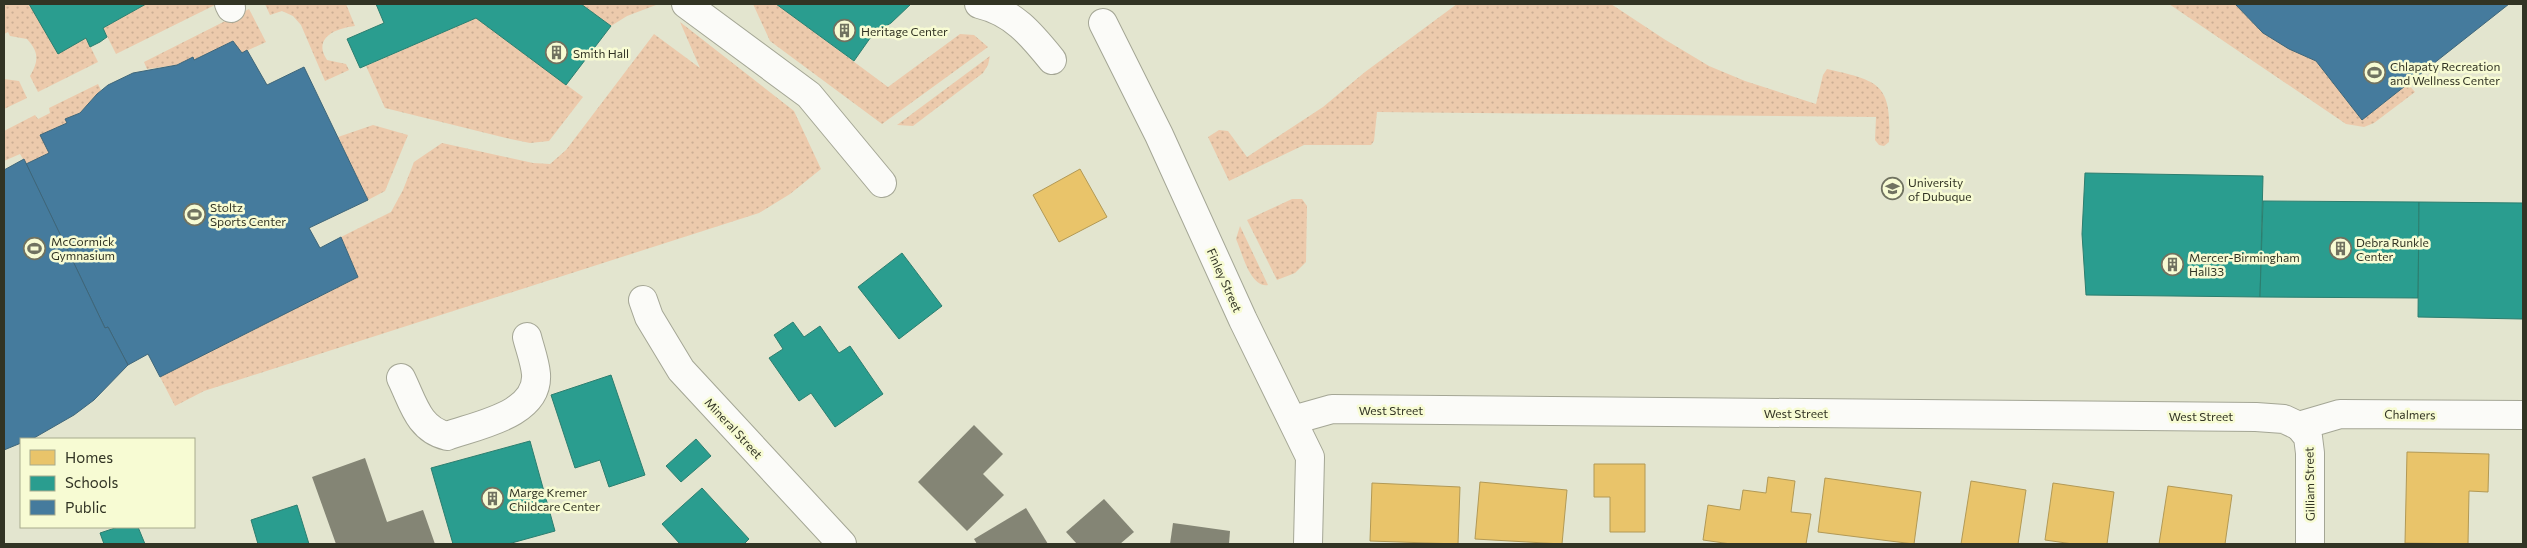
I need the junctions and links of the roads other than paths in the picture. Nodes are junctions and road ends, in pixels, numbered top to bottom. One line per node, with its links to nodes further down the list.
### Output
1 (686, 4): 7 (street)
2 (959, 4): 3 (street)
3 (964, 4)
4 (979, 4): 6 (street)
5 (1103, 23): 12 (street, Finley Street)
6 (1052, 60)
7 (882, 183)
8 (643, 300): 14 (street, Mineral Street)
9 (527, 336): 10 (street)
10 (401, 378)
11 (2523, 415): 13 (street, Chalmers)
12 (1293, 420): 13 (street, West Street); 15 (street, Finley Street)
13 (2300, 426): 16 (street, Gilliam Street)
14 (842, 544)
15 (1308, 544)
16 (2310, 544)

